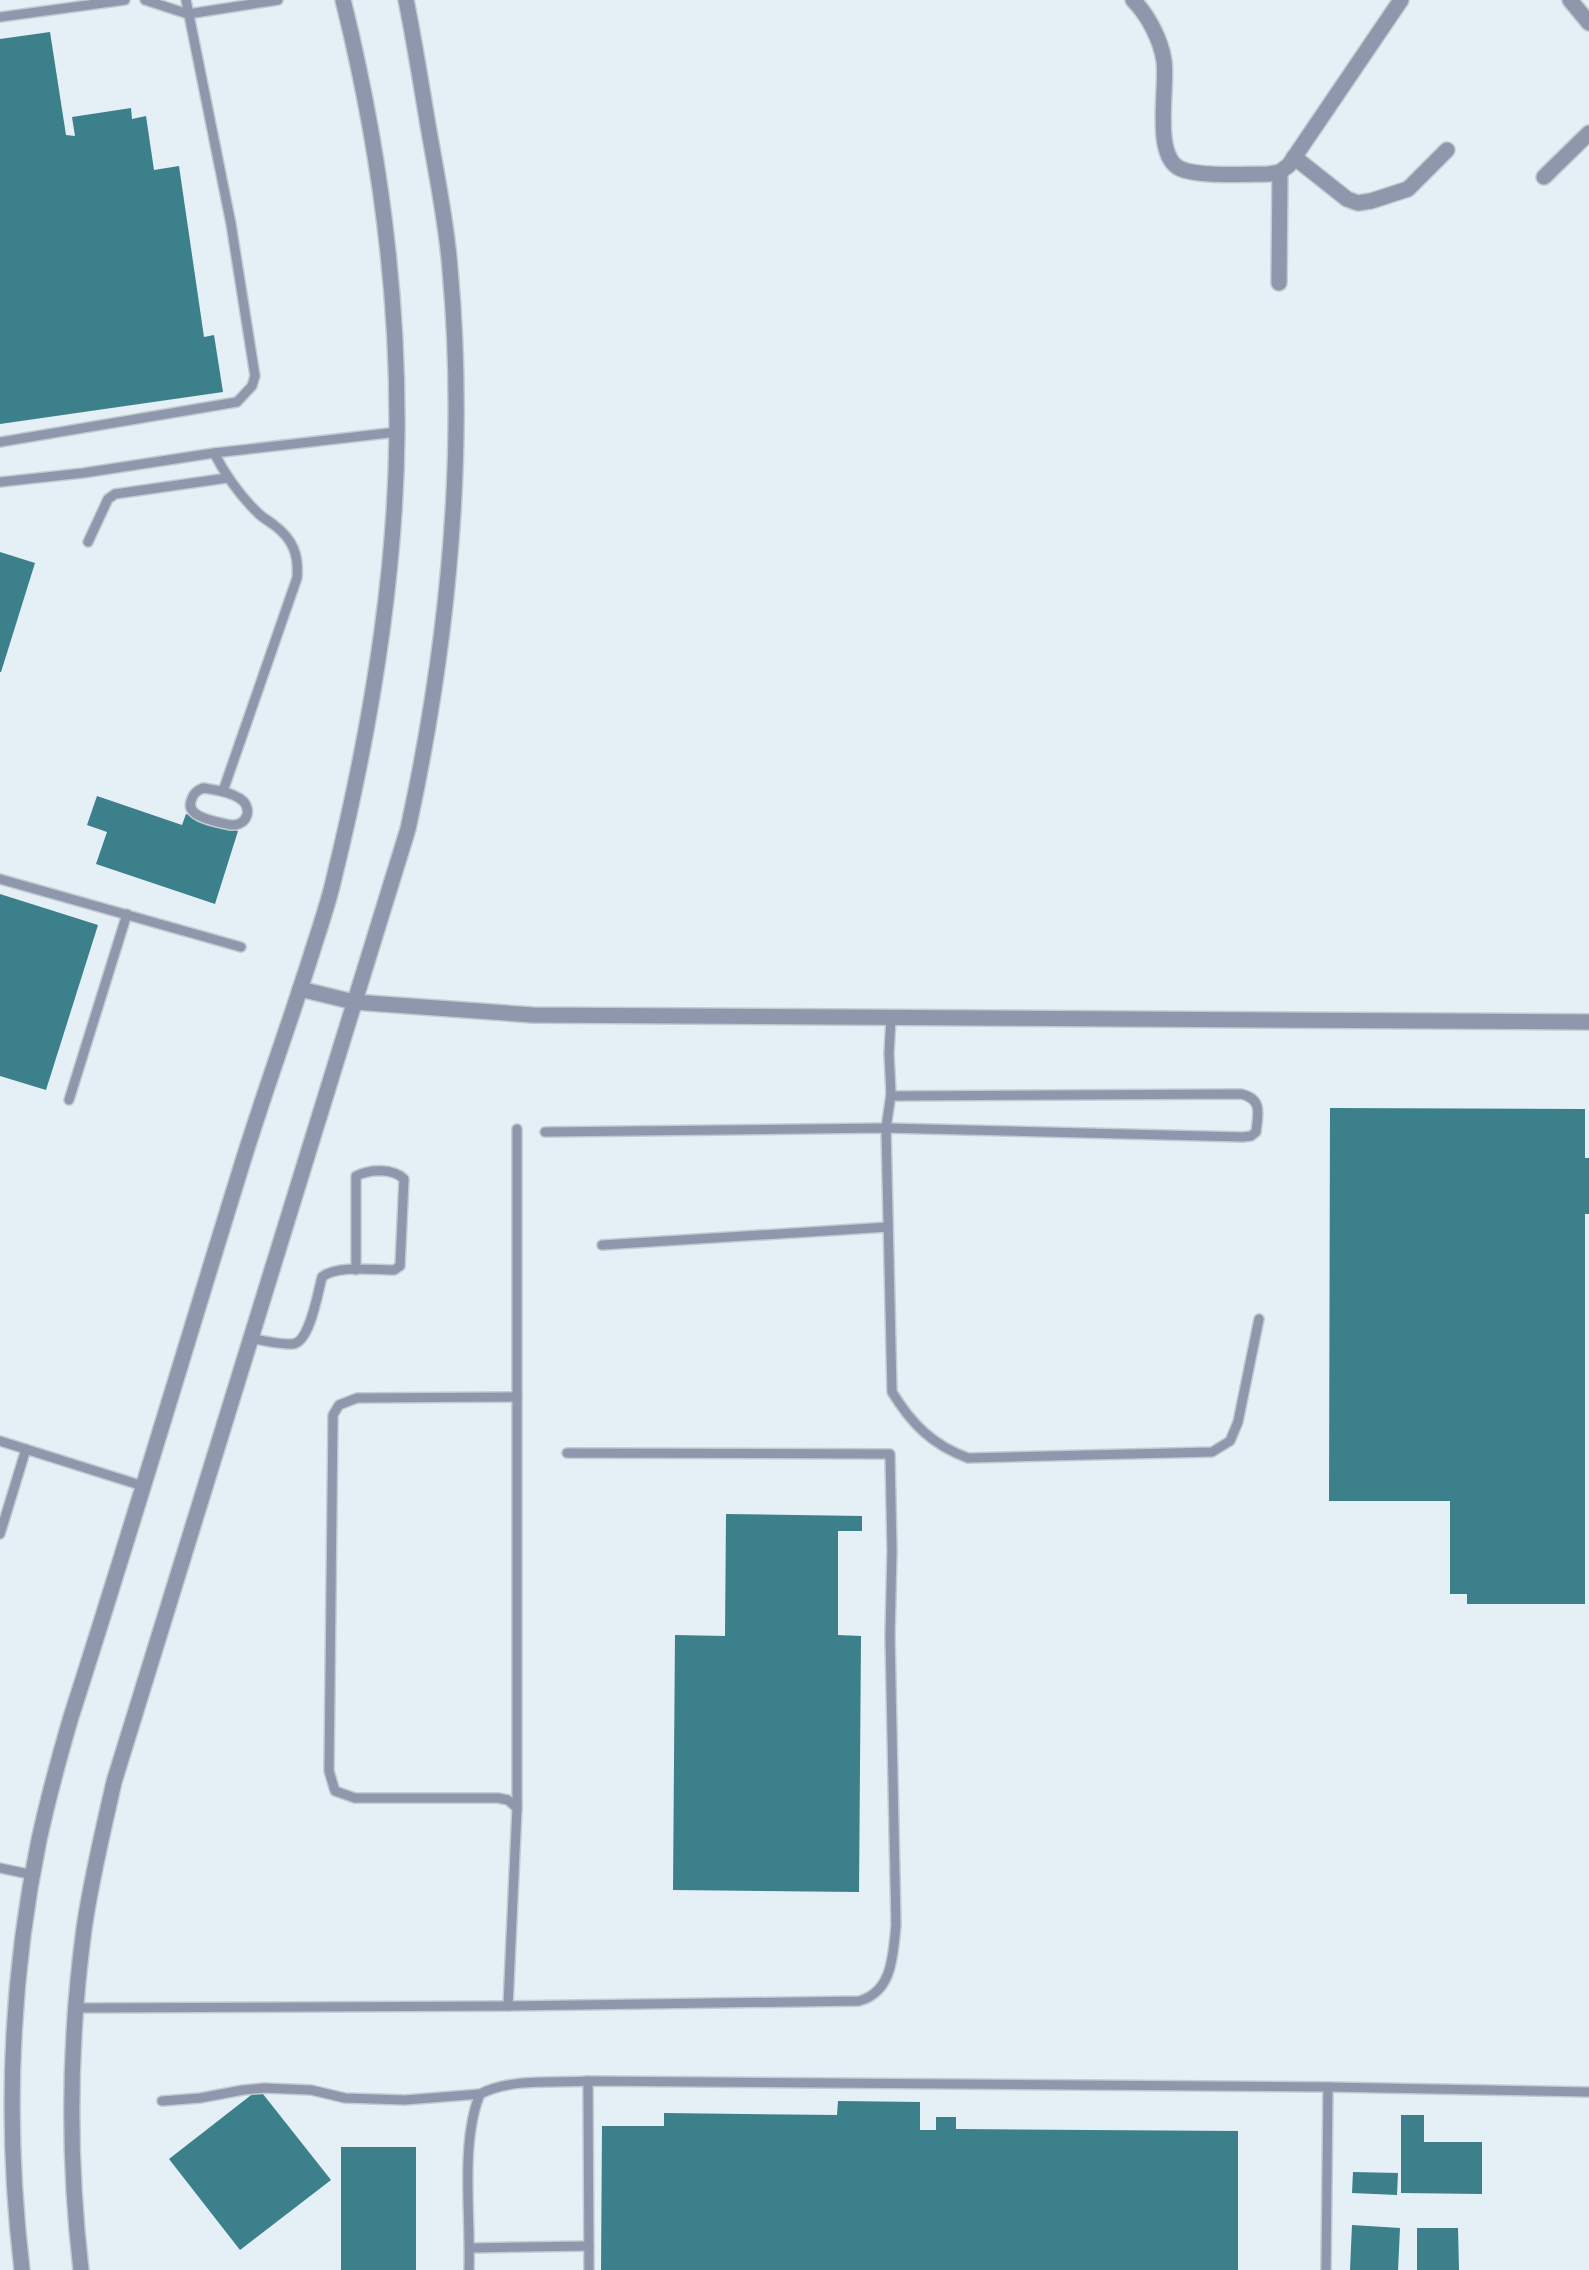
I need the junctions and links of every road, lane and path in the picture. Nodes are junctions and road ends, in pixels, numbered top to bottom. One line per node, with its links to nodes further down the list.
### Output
1 (125, 0): 11 (lane)
2 (145, 0): 10 (lane)
3 (186, 0): 10 (lane)
4 (278, 0): 10 (lane)
5 (343, 0): 19 (street)
6 (405, 0): 30 (street)
7 (1133, 0): 16 (street)
8 (1401, 0): 15 (street)
9 (1570, 0): 12 (street)
10 (188, 14): 20 (lane)
11 (0, 17)
12 (1589, 23)
13 (1589, 133): 17 (street)
14 (1447, 150): 15 (street)
15 (1294, 157): 16 (street)
16 (1280, 172): 18 (street)
17 (1544, 177)
18 (1279, 283)
19 (397, 432): 21 (lane); 29 (street)
20 (0, 442)
21 (214, 453): 22 (lane); 23 (lane)
22 (227, 478): 24 (lane); 25 (lane)
23 (0, 482)
24 (88, 542)
25 (223, 792): 25 (lane)
26 (0, 879): 27 (lane)
27 (127, 914): 28 (lane); 34 (lane)
28 (241, 947)
29 (300, 989): 30 (street); 47 (street)
30 (354, 1002): 31 (street); 42 (street)
31 (891, 1018): 32 (street); 33 (lane)
32 (1589, 1022)
33 (891, 1094): 35 (lane); 35 (lane)
34 (69, 1100)
35 (886, 1128): 37 (lane); 38 (lane)
36 (517, 1129): 43 (lane)
37 (545, 1132)
38 (888, 1227): 39 (lane); 41 (lane)
39 (602, 1245)
40 (356, 1270): 40 (lane); 42 (lane)
41 (1259, 1319)
42 (251, 1339): 53 (street)
43 (517, 1397): 49 (lane); 49 (lane)
44 (0, 1441): 45 (lane)
45 (26, 1449): 47 (lane); 48 (lane)
46 (567, 1453): 52 (lane)
47 (143, 1486): 51 (street)
48 (0, 1534)
49 (517, 1808): 52 (lane)
50 (0, 1868): 51 (lane)
51 (33, 1875): 61 (street)
52 (508, 2006): 53 (lane)
53 (75, 2008): 62 (street)
54 (588, 2081): 55 (lane); 57 (lane); 59 (lane)
55 (1328, 2087): 56 (lane); 65 (lane)
56 (1589, 2092)
57 (480, 2094): 58 (lane); 60 (lane)
58 (162, 2101)
59 (589, 2246): 60 (lane); 64 (lane)
60 (470, 2248): 63 (lane)
61 (22, 2270)
62 (81, 2270)
63 (470, 2270)
64 (589, 2270)
65 (1326, 2270)

